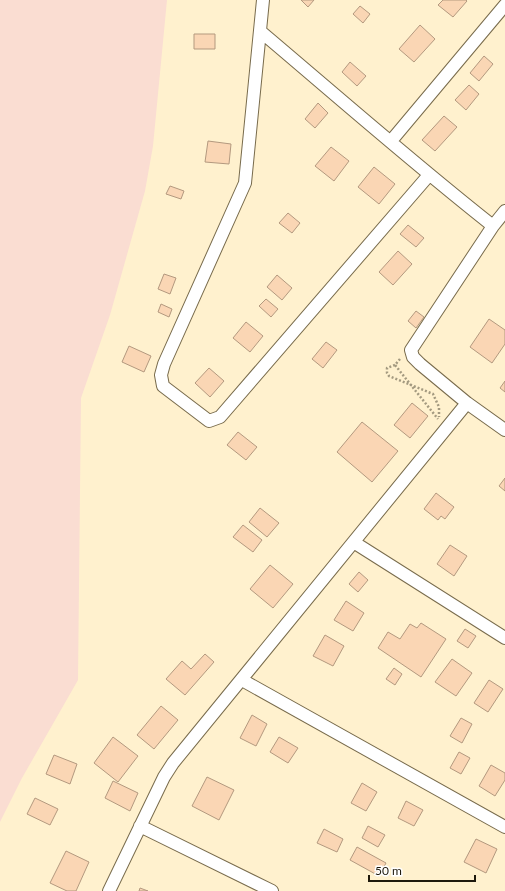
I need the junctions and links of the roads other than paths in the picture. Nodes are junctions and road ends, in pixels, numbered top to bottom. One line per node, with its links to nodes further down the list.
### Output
1 (263, 0): 3 (street)
2 (500, 4): 4 (street)
3 (260, 31): 4 (street); 5 (street)
4 (391, 141): 5 (street)
5 (429, 175): 7 (street)
6 (505, 211): 7 (street)
7 (493, 226): 8 (street)
8 (468, 403): 9 (street); 10 (street)
9 (505, 430)
10 (355, 543): 11 (street); 12 (street)
11 (505, 638)
12 (242, 680): 13 (street); 14 (street)
13 (140, 826): 15 (street); 16 (street)
14 (505, 827)
15 (110, 891)
16 (272, 891)

